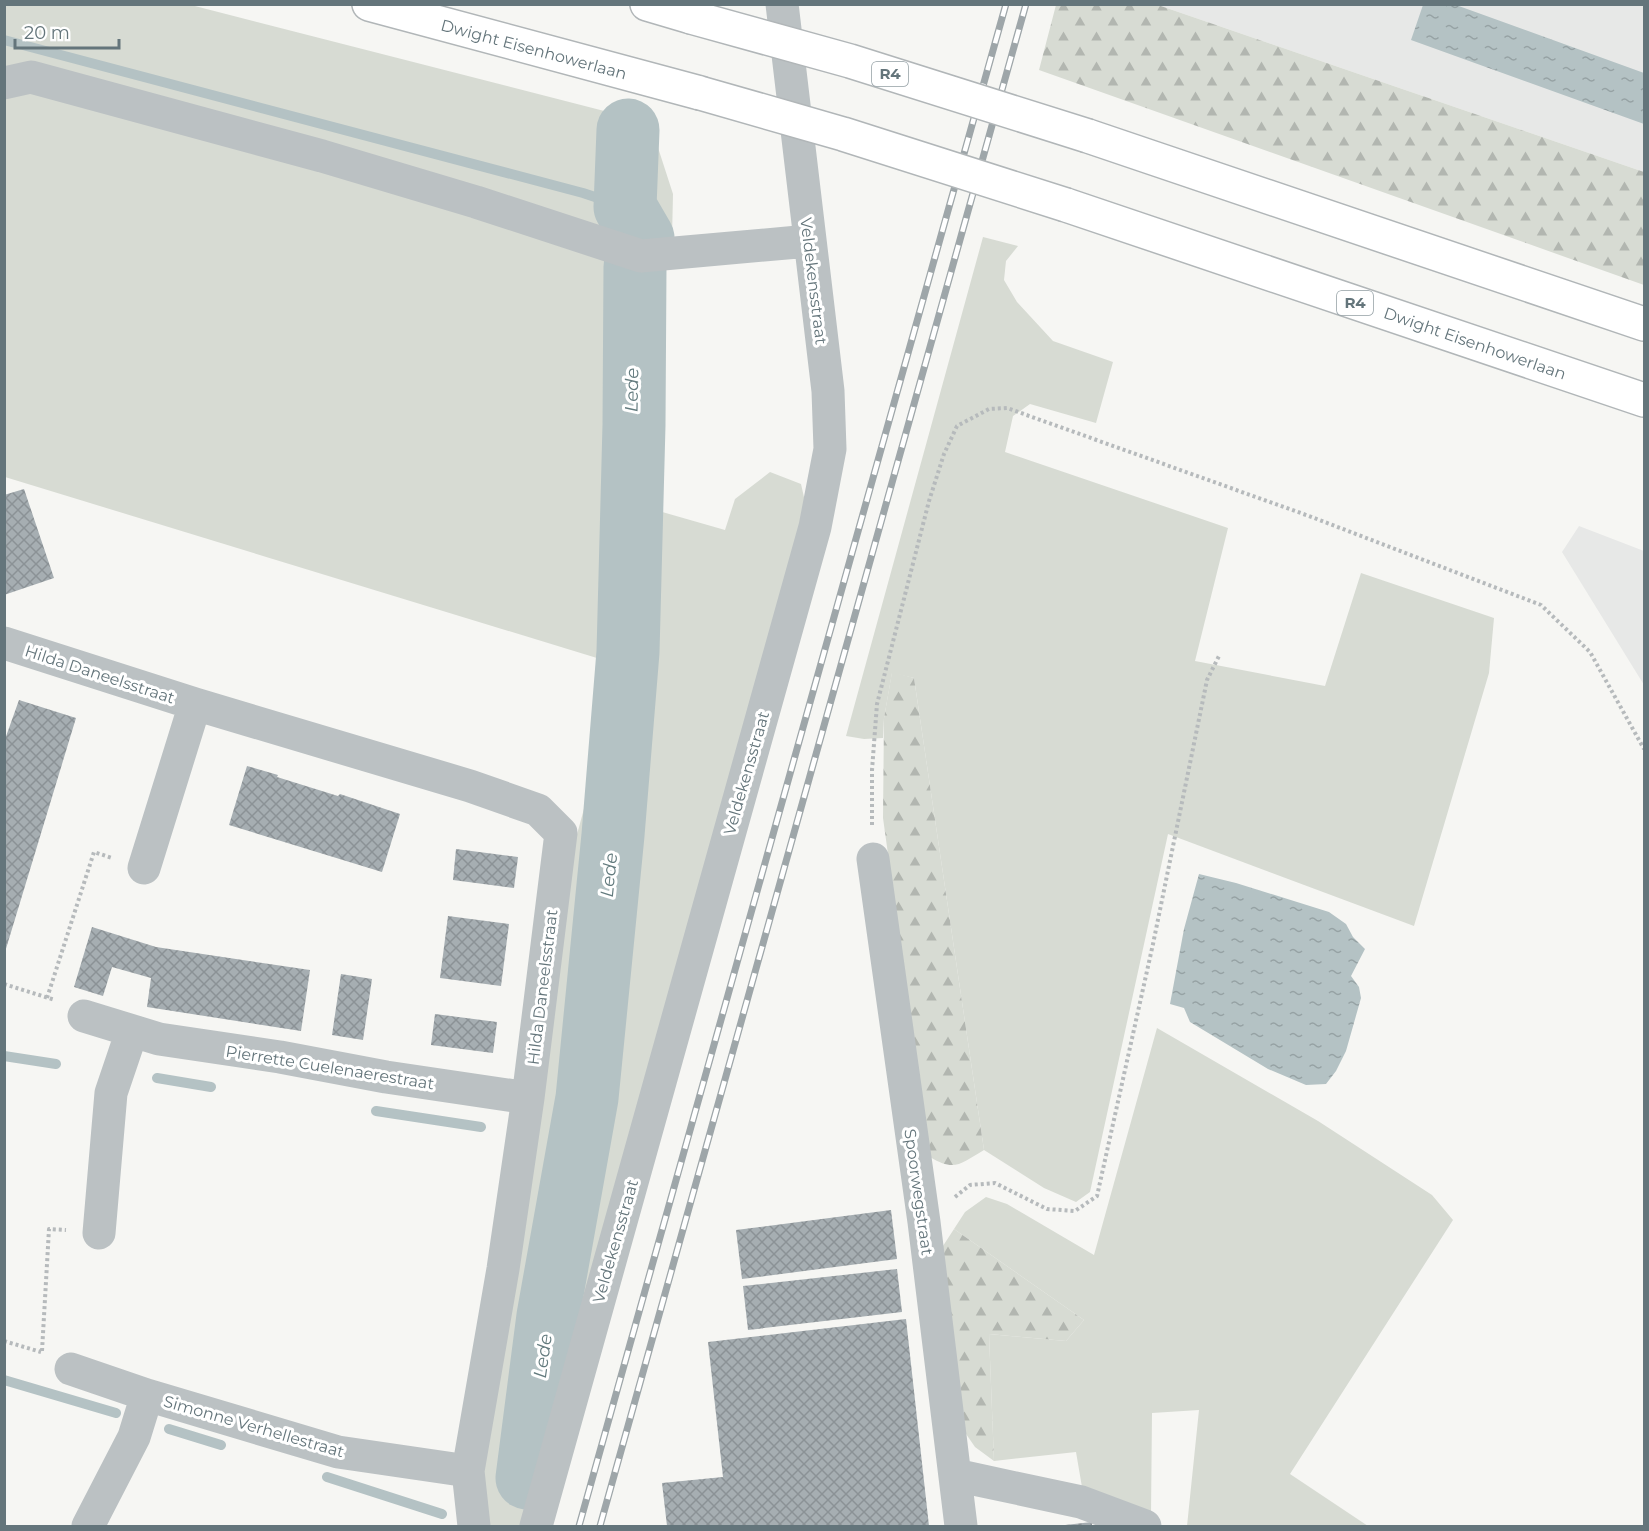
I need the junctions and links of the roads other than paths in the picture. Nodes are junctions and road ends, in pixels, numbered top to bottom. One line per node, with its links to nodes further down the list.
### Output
1 (369, 4): 7 (highway, Dwight Eisenhowerlaan / R4, bridge)
2 (647, 4): 6 (highway, R4, bridge)
3 (782, 4): 5 (street, Veldekensstraat)
4 (4, 83): 5 (street)
5 (809, 241): 22 (street, Veldekensstraat)
6 (1644, 324)
7 (1644, 400)
8 (4, 643): 9 (street, Hilda Daneelsstraat)
9 (195, 704): 11 (street, Hilda Daneelsstraat); 14 (street, Hilda Daneelsstraat)
10 (873, 859): 19 (street, Spoorwegstraat)
11 (144, 868)
12 (84, 1016): 13 (street, Pierrette Cuelenaerestraat)
13 (132, 1031): 14 (street, Pierrette Cuelenaerestraat); 15 (street)
14 (528, 1098): 18 (street, Hilda Daneelsstraat)
15 (99, 1233)
16 (71, 1369): 17 (street, Simonne Verhellestraat)
17 (147, 1395): 18 (street, Simonne Verhellestraat); 20 (street, Simonne Verhellestraat)
18 (468, 1471): 21 (street, Hilda Daneelsstraat)
19 (955, 1475): 23 (street, Spoorwegstraat); 24 (street)
20 (87, 1527)
21 (474, 1527)
22 (536, 1527)
23 (961, 1527)
24 (1145, 1527)

